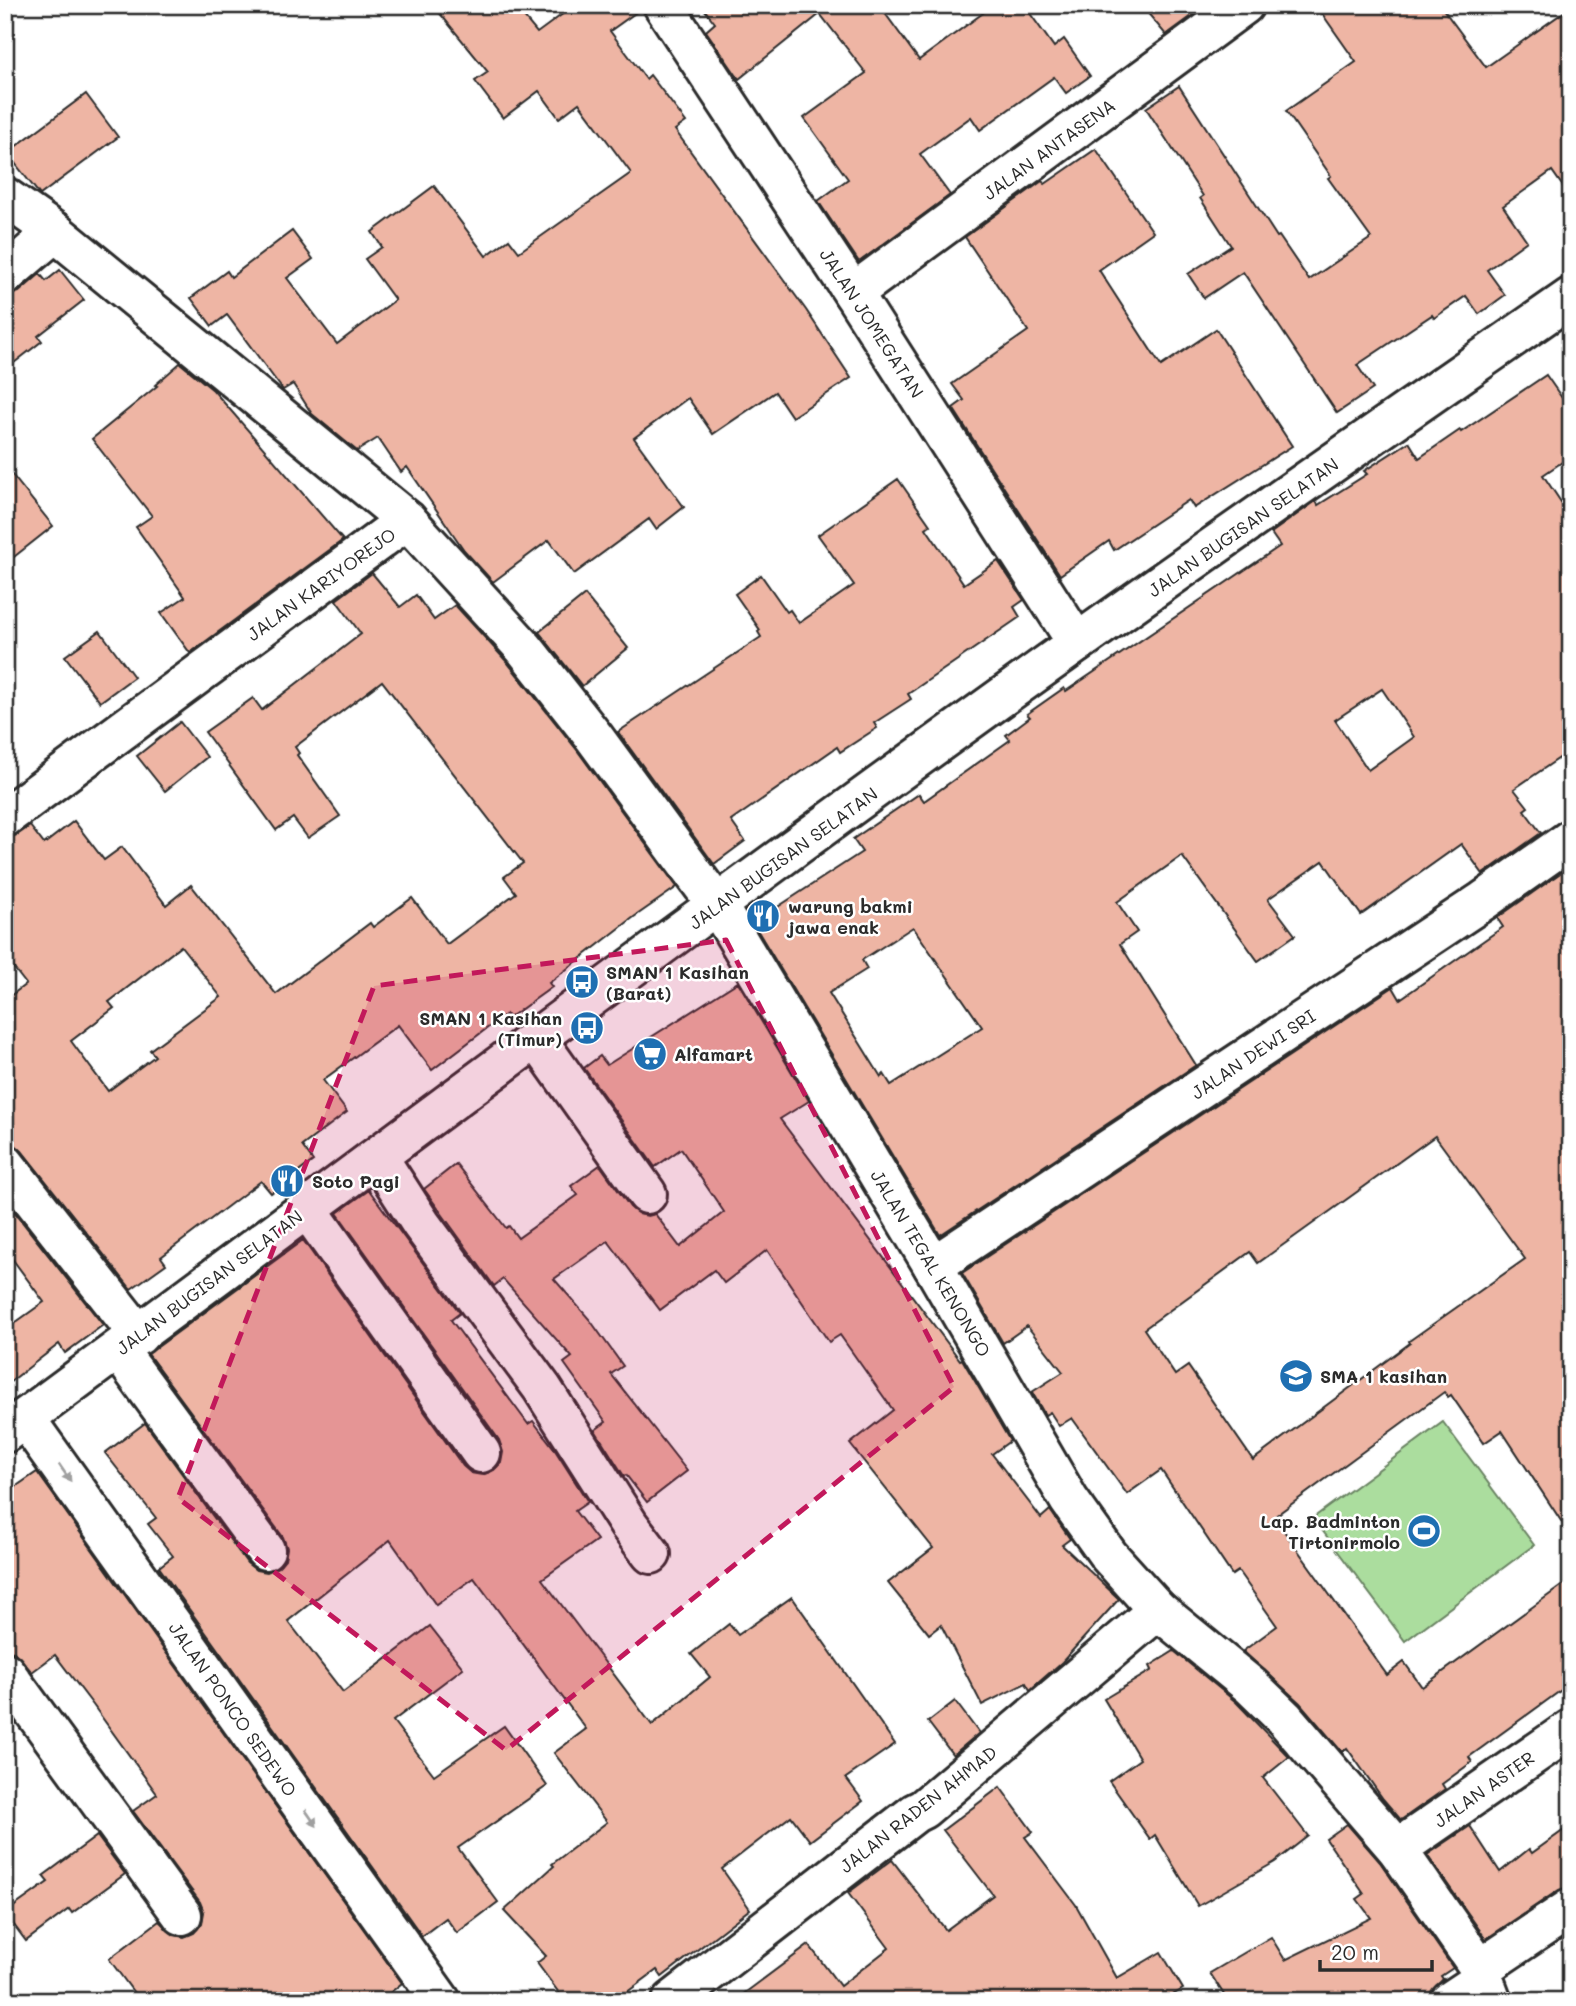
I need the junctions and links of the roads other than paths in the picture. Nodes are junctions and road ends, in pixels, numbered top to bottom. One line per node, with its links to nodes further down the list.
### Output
1 (663, 5): 6 (street, JALAN JOMEGATAN)
2 (1244, 5): 6 (street, JALAN ANTASENA)
3 (5, 197): 4 (street)
4 (55, 232): 5 (street); 8 (street)
5 (5, 275)
6 (853, 293): 9 (street, JALAN JOMEGATAN)
7 (1571, 297): 9 (street, JALAN BUGISAN SELATAN)
8 (407, 520): 10 (street, JALAN KARIYOREJO); 12 (street, JALAN KARIYOREJO)
9 (1077, 643): 12 (street, JALAN BUGISAN SELATAN)
10 (5, 817)
11 (1571, 839): 18 (street, JALAN DEWI SRI)
12 (717, 905): 13 (street, JALAN BUGISAN SELATAN); 18 (street, JALAN TEGAL KENONGO)
13 (537, 1039): 14 (street, JALAN BUGISAN SELATAN); 16 (street)
14 (378, 1157): 17 (street, JALAN BUGISAN SELATAN); 23 (street)
15 (5, 1164): 19 (street)
16 (648, 1194)
17 (306, 1208): 19 (street, JALAN BUGISAN SELATAN); 21 (street)
18 (933, 1266): 24 (street, JALAN TEGAL KENONGO)
19 (129, 1343): 20 (street, JALAN BUGISAN SELATAN); 22 (street)
20 (15, 1425): 31 (street, JALAN PONCO SEDEWO, one-way to 31)
21 (481, 1453)
22 (265, 1550)
23 (651, 1554)
24 (1158, 1611): 27 (street, JALAN TEGAL KENONGO); 32 (street, JALAN RADEN AHMAD)
25 (5, 1672): 29 (street)
26 (1571, 1729): 27 (street, JALAN ASTER)
27 (1398, 1849): 30 (street, JALAN TEGAL KENONGO)
28 (1571, 1908): 30 (street)
29 (182, 1915)
30 (1485, 1983): 33 (street)
31 (441, 2001)
32 (672, 2001)
33 (1450, 2001)

